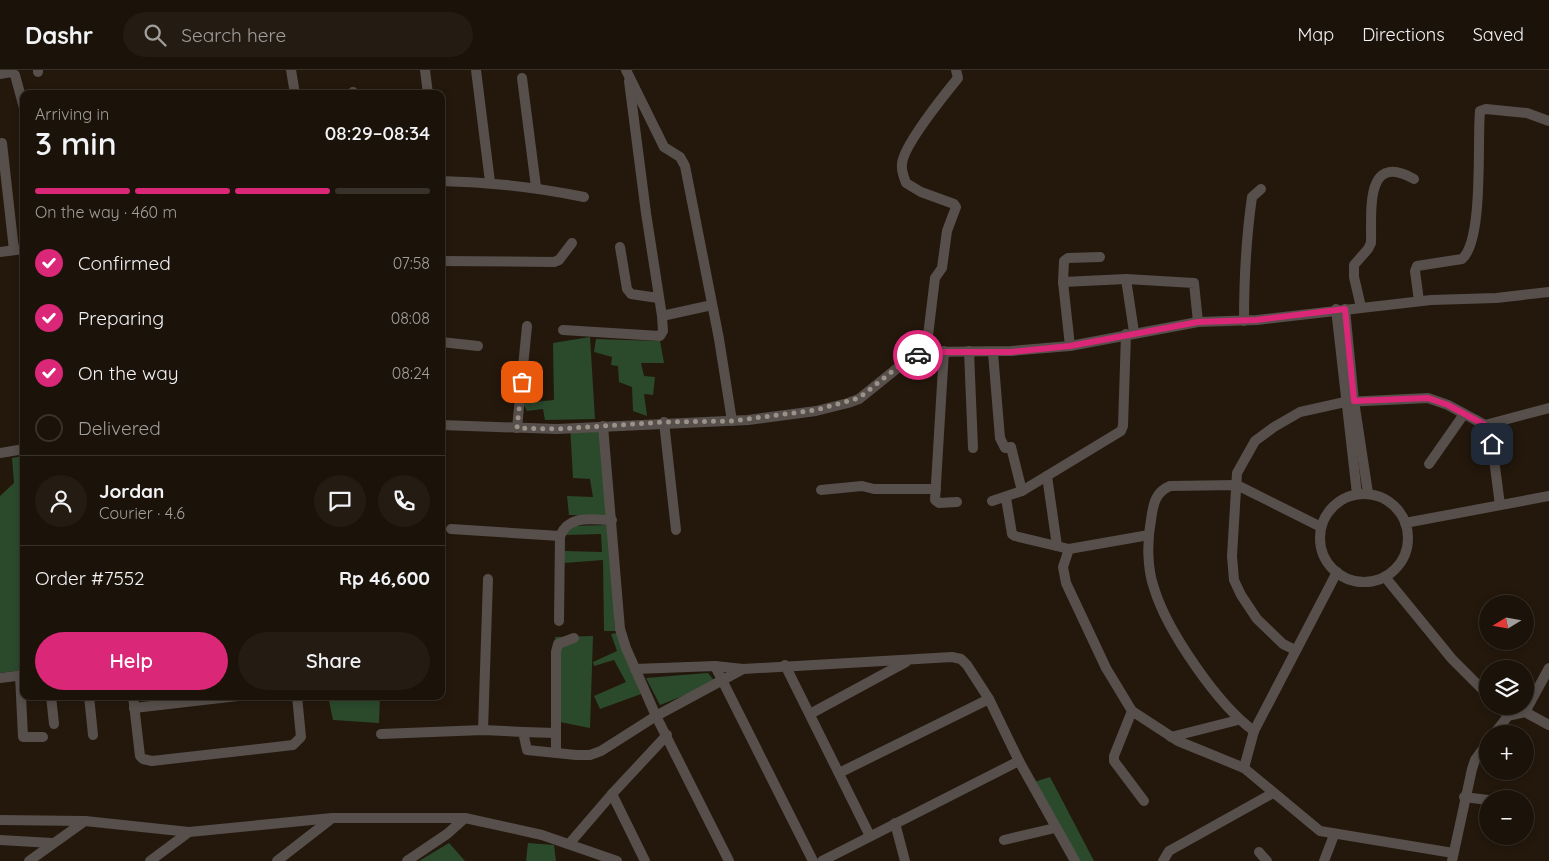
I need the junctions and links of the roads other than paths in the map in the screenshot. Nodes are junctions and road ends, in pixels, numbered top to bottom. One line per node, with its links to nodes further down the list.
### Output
1 (291, 70): 8 (street)
2 (425, 70): 9 (street)
3 (476, 70): 16 (street)
4 (956, 70): 45 (street)
5 (0, 74): 10 (street)
6 (628, 74): 29 (street); 31 (street)
7 (522, 78): 17 (street)
8 (294, 90)
9 (428, 90)
10 (20, 93)
11 (1549, 121): 30 (street)
12 (2, 143): 13 (street)
13 (2, 166): 22 (street)
14 (1414, 179): 32 (street)
15 (445, 181): 16 (street)
16 (490, 182): 17 (street)
17 (536, 187): 19 (street)
18 (1261, 190): 35 (street)
19 (584, 197)
20 (572, 243): 25 (street)
21 (620, 247): 29 (street)
22 (19, 250): 23 (street)
23 (0, 252)
24 (1100, 257): 27 (street)
25 (445, 261)
26 (1126, 279): 27 (street); 36 (street); 39 (street)
27 (1063, 282): 42 (street)
28 (1549, 292): 30 (street)
29 (658, 298): 34 (street)
30 (1418, 301): 32 (street)
31 (712, 305): 34 (street); 50 (street)
32 (1361, 308): 33 (street)
33 (1340, 309): 35 (street); 47 (street)
34 (662, 316): 38 (street)
35 (1244, 321): 36 (street)
36 (1198, 322): 39 (street)
37 (527, 326): 55 (street)
38 (563, 330)
39 (1130, 333): 42 (street); 60 (street)
40 (445, 342): 41 (street)
41 (478, 346)
42 (1070, 346): 46 (street)
43 (944, 351): 44 (street); 45 (street); 62 (street)
44 (969, 351): 46 (street); 56 (street)
45 (926, 352): 50 (street)
46 (993, 353): 64 (street)
47 (1350, 402): 49 (street); 61 (street); 65 (street); 66 (street)
48 (1549, 408): 53 (street)
49 (1464, 414): 53 (street); 59 (street)
50 (732, 421): 51 (street)
51 (664, 422): 54 (street); 76 (street)
52 (445, 425): 55 (street)
53 (1485, 425): 71 (street)
54 (604, 426): 55 (street); 72 (street)
55 (517, 428)
56 (973, 448)
57 (20, 450): 58 (street)
58 (0, 453)
59 (1429, 464)
60 (1047, 476): 64 (street); 79 (street)
61 (1237, 486): 74 (street); 77 (street); 86 (street)
62 (936, 489): 63 (street); 70 (street)
63 (821, 490)
64 (1022, 491): 68 (street)
65 (1368, 493): 66 (street); 73 (street)
66 (1357, 494): 74 (street)
67 (1549, 496): 71 (street)
68 (1006, 498): 69 (street); 79 (street)
69 (992, 500)
70 (957, 502)
71 (1500, 505): 73 (street)
72 (612, 520): 78 (street); 91 (street)
73 (1405, 523): 82 (street)
74 (1321, 527): 81 (street)
75 (451, 530): 78 (street)
76 (676, 530)
77 (1149, 535): 80 (street); 112 (street)
78 (560, 536): 84 (street)
79 (1057, 546): 80 (street)
80 (1068, 549): 106 (street)
81 (1337, 572): 82 (street); 86 (street)
82 (1385, 577): 96 (street)
83 (488, 579): 116 (street)
84 (559, 621)
85 (574, 638): 119 (street)
86 (1295, 650): 117 (street)
87 (909, 660): 88 (street); 98 (street); 107 (street)
88 (785, 665): 92 (street); 107 (street)
89 (715, 666): 91 (street); 92 (street); 95 (street)
90 (1549, 668): 97 (street)
91 (635, 669): 110 (street)
92 (743, 669): 95 (street)
93 (20, 675): 94 (street)
94 (0, 678)
95 (723, 681): 110 (street); 157 (street)
96 (1479, 686)
97 (1534, 696)
98 (989, 699): 127 (street); 129 (street)
99 (22, 700): 123 (street)
100 (51, 700): 113 (street)
101 (89, 700): 121 (street)
102 (133, 700): 105 (street)
103 (171, 700): 105 (street)
104 (297, 700): 105 (street)
105 (134, 708)
106 (1132, 711): 124 (street); 134 (street)
107 (810, 714): 129 (street)
108 (1512, 715): 111 (street)
109 (1531, 715): 115 (street)
110 (656, 716): 122 (street); 125 (street)
111 (1508, 716): 114 (street)
112 (1238, 720): 117 (street); 124 (street)
113 (54, 724)
114 (1501, 725)
115 (1549, 725)
116 (483, 730): 118 (street); 120 (street)
117 (1254, 731): 128 (street)
118 (523, 732): 119 (street); 125 (street)
119 (556, 733): 125 (street)
120 (380, 734)
121 (93, 735)
122 (666, 735): 131 (street); 156 (street)
123 (43, 737)
124 (1171, 737): 128 (street)
125 (556, 753)
126 (1479, 754): 132 (street)
127 (1019, 761): 139 (street); 140 (street)
128 (1244, 768): 130 (street)
129 (839, 773): 143 (street)
130 (1272, 793): 142 (street); 161 (street)
131 (612, 794): 147 (street); 155 (street)
132 (1464, 797): 133 (street); 149 (street)
133 (1479, 799)
134 (1144, 801)
135 (332, 818): 136 (street); 141 (street); 152 (street)
136 (465, 818): 147 (street); 153 (street)
137 (0, 820): 138 (street)
138 (85, 821): 141 (street); 146 (street)
139 (895, 823): 143 (street); 159 (street)
140 (1055, 828): 145 (street); 160 (street)
141 (189, 832): 151 (street)
142 (1334, 835): 149 (street); 163 (street)
143 (870, 836): 158 (street)
144 (0, 840): 146 (street)
145 (1004, 840)
146 (52, 843): 150 (street)
147 (569, 844): 154 (street)
148 (1260, 852): 162 (street)
149 (1453, 857)
150 (29, 861)
151 (150, 861)
152 (277, 861)
153 (407, 861)
154 (617, 861)
155 (645, 861)
156 (728, 861)
157 (813, 861)
158 (822, 861)
159 (905, 861)
160 (1075, 861)
161 (1164, 861)
162 (1267, 861)
163 (1324, 861)

